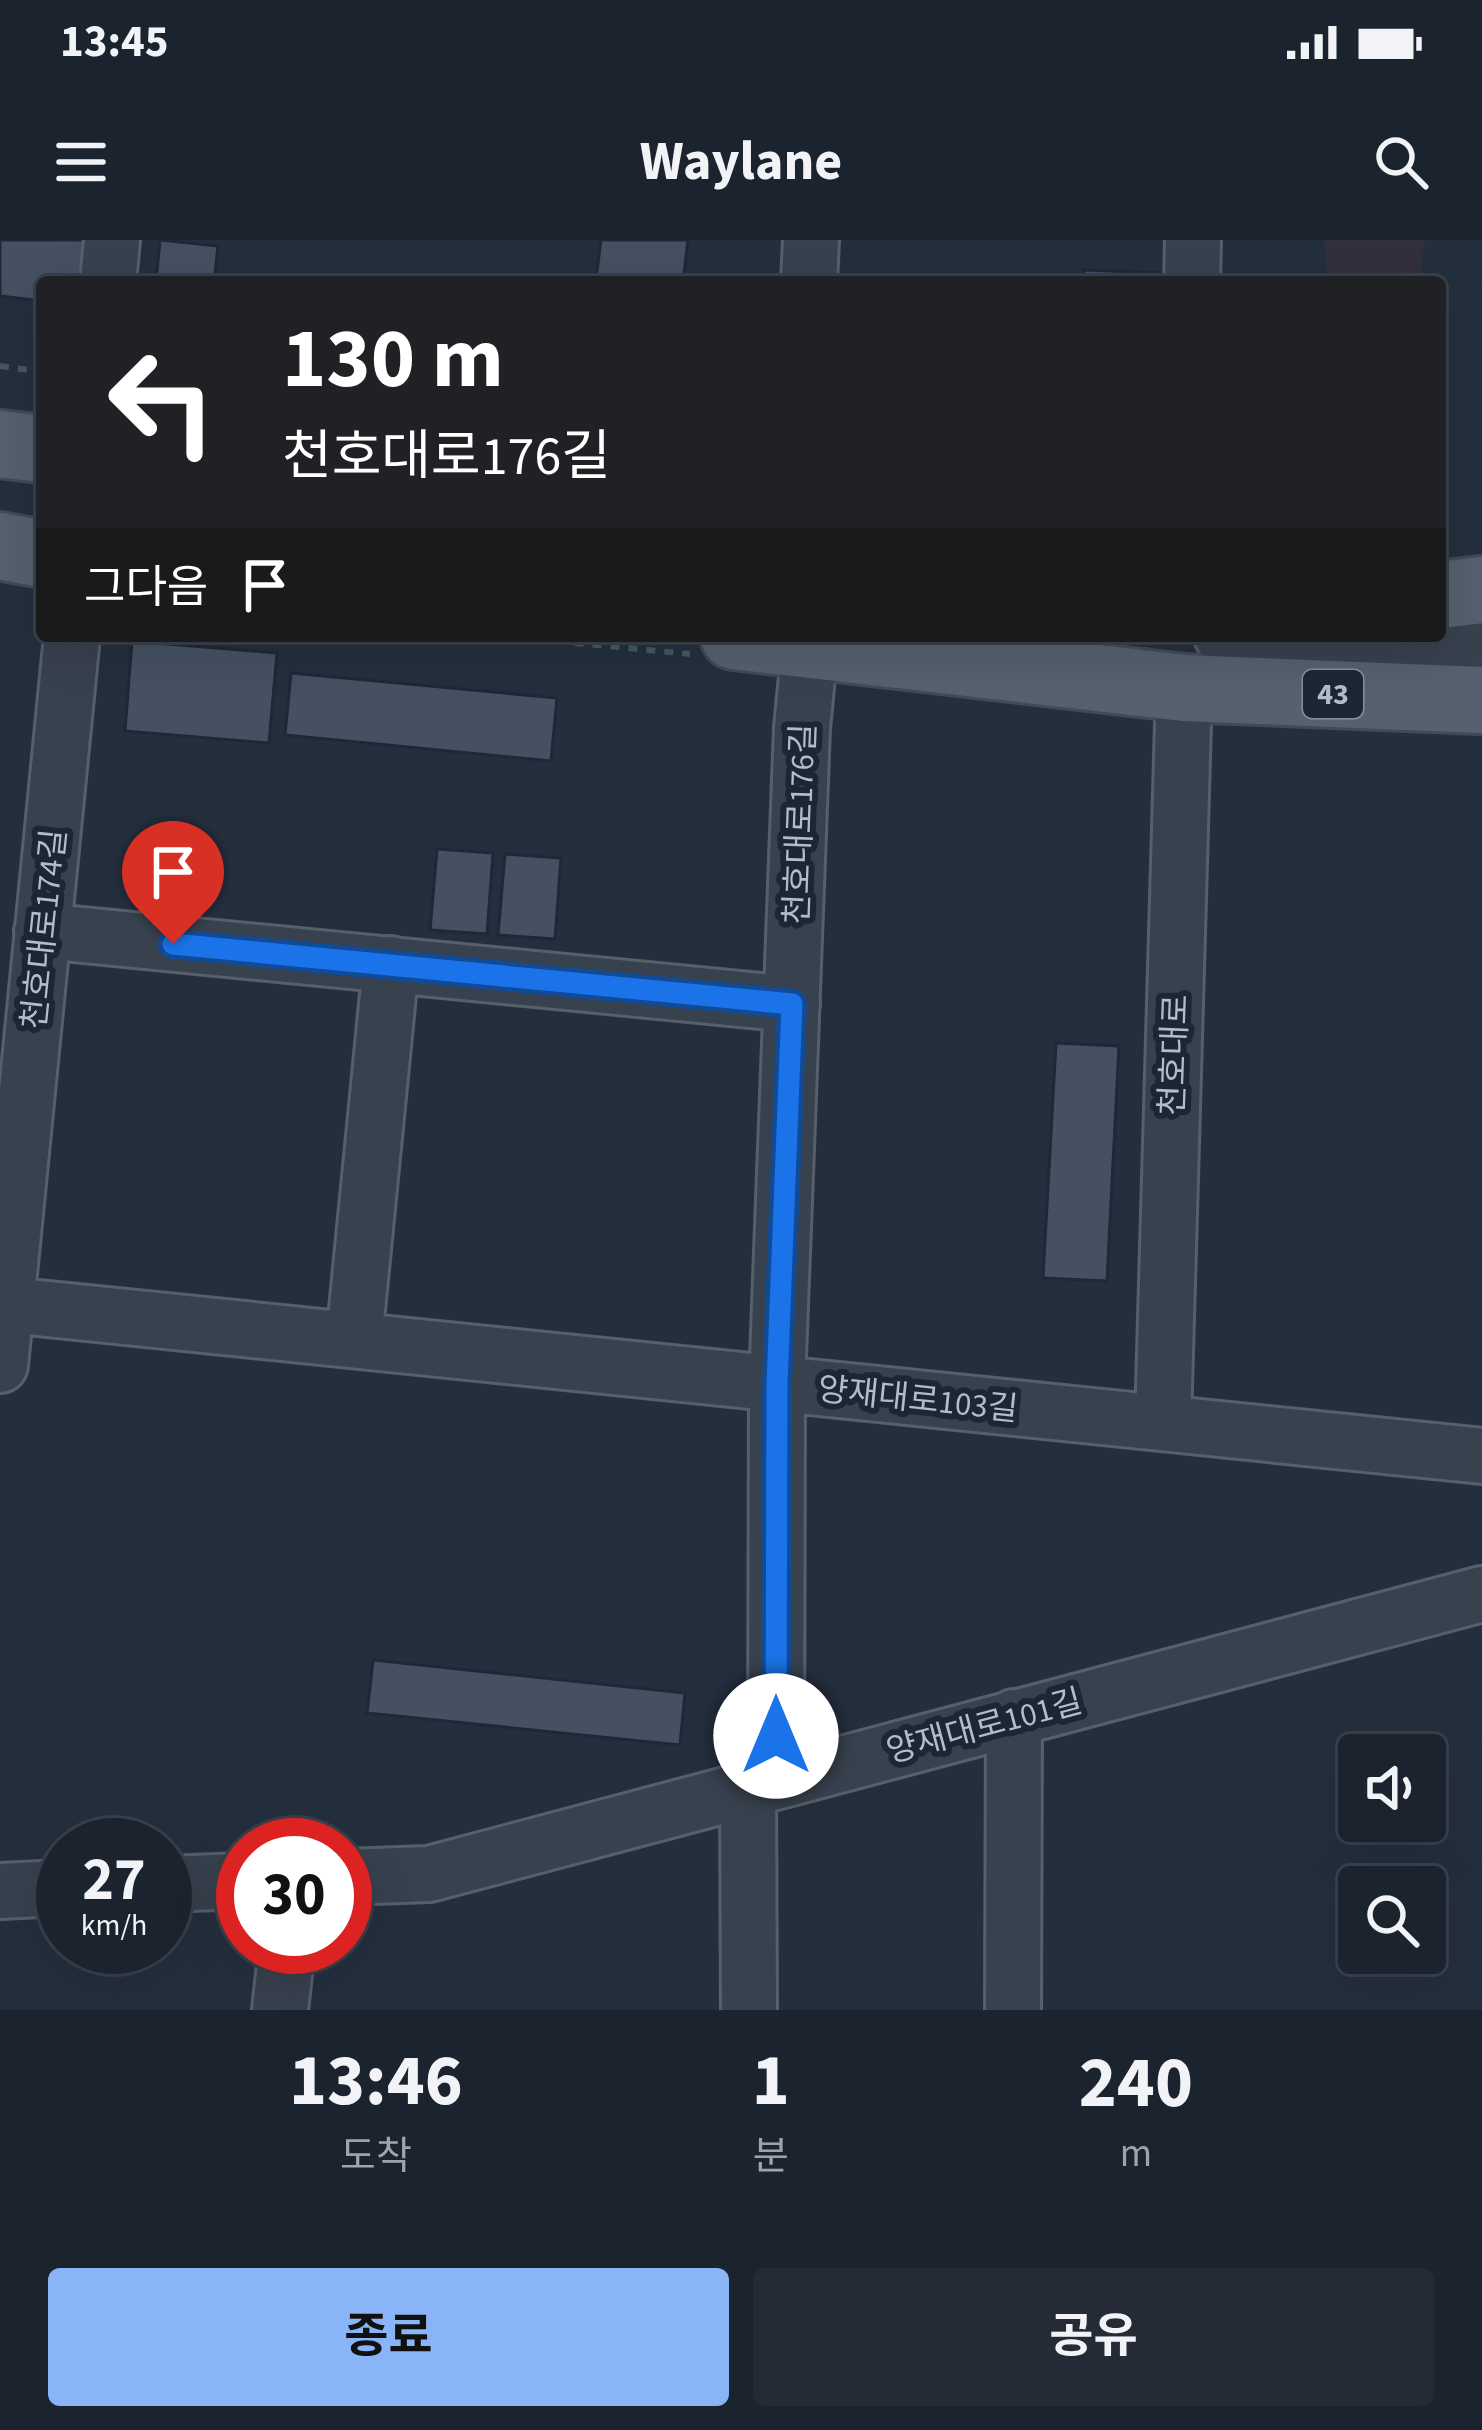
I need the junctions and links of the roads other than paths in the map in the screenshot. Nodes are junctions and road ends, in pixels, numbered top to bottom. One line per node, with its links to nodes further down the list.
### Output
1 (112, 240): 4 (street)
2 (811, 240): 5 (street)
3 (1193, 240): 6 (street)
4 (109, 276)
5 (809, 276)
6 (1192, 276)
7 (0, 444): 8 (main road)
8 (36, 448)
9 (0, 521): 10 (street)
10 (36, 521)
11 (0, 546): 12 (main road)
12 (36, 553)
13 (1482, 590): 14 (main road)
14 (1446, 597)
15 (1446, 599): 16 (main road)
16 (1482, 606)
17 (71, 642): 25 (street, 천호대로174길)
18 (785, 642): 22 (main road, 43)
19 (1014, 642): 23 (street)
20 (1271, 642): 21 (street)
21 (1482, 643)
22 (810, 645): 23 (main road, 43); 27 (street, 천호대로176길)
23 (1184, 688): 24 (main road, 43); 32 (street, 천호대로)
24 (1482, 700)
25 (43, 931): 26 (street); 28 (street, 천호대로174길)
26 (391, 964): 27 (street); 29 (street)
27 (792, 1004): 31 (street, 천호대로176길)
28 (3, 1304): 29 (street, 양재대로103길); 30 (street, 천호대로174길)
29 (354, 1340): 31 (street, 양재대로103길)
30 (0, 1365)
31 (777, 1384): 32 (street, 양재대로103길); 37 (street, 천호대로176길)
32 (1163, 1424): 34 (street, 양재대로103길)
33 (1482, 1438): 34 (street)
34 (1482, 1456)
35 (1482, 1594): 36 (street, 양재대로101길)
36 (1014, 1717): 37 (street, 양재대로101길); 44 (street)
37 (762, 1784): 38 (street, 양재대로101길); 43 (street, 천호대로176길)
38 (372, 1876)
39 (36, 1889): 40 (street)
40 (0, 1891)
41 (284, 1974): 42 (street)
42 (280, 2010)
43 (749, 2010)
44 (1013, 2010)

